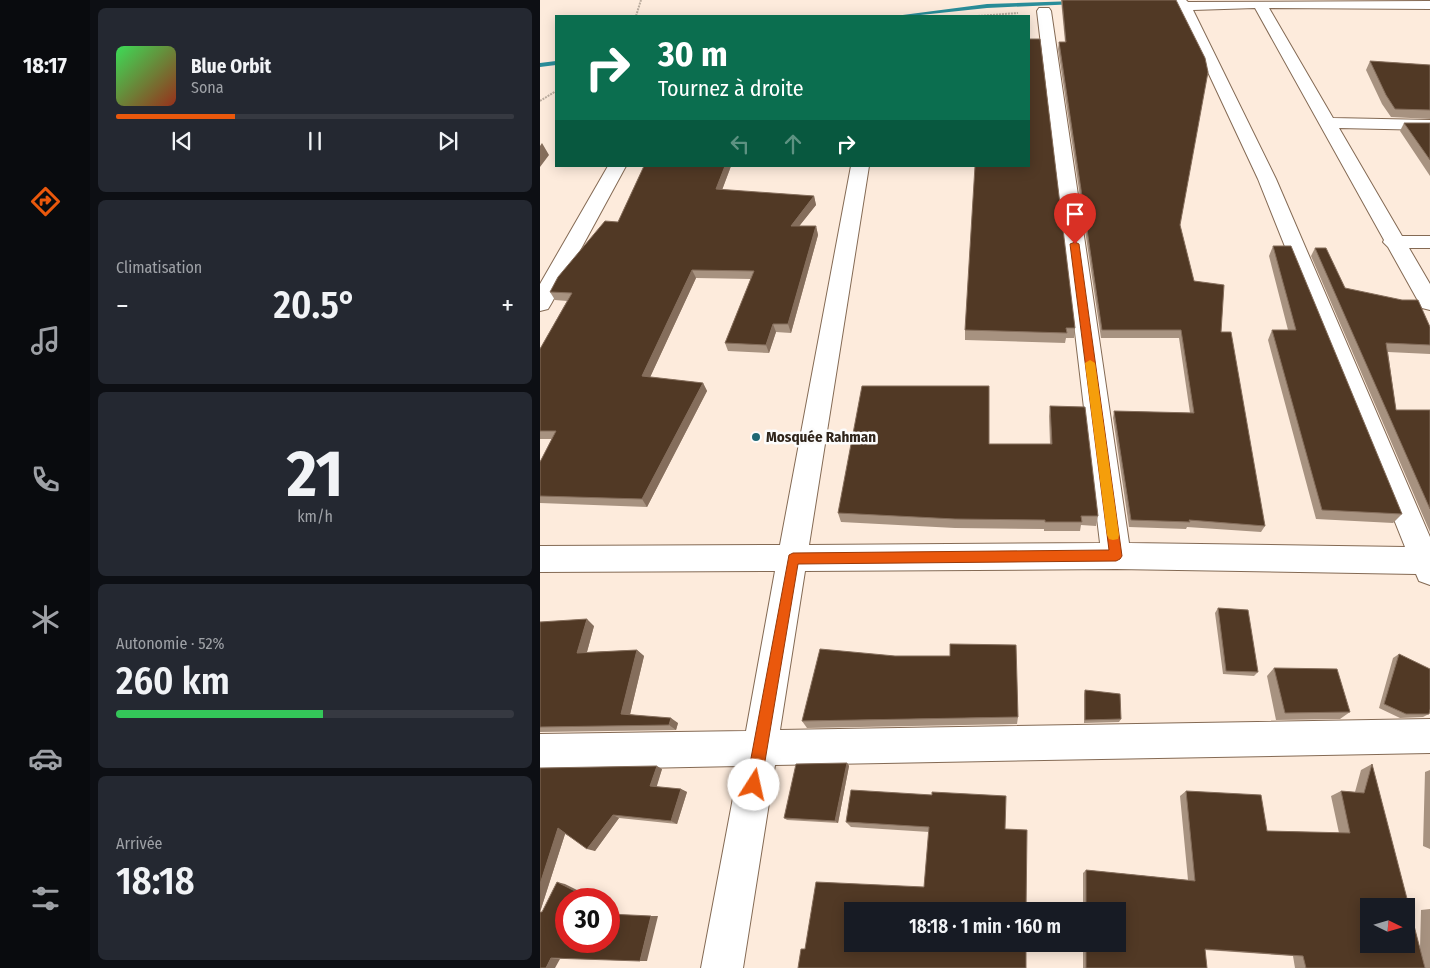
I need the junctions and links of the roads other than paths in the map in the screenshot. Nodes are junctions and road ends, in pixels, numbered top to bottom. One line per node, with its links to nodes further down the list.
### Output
1 (1366, 2): 3 (street); 4 (street)
2 (1181, 3): 3 (street); 17 (street)
3 (1260, 4): 6 (street)
4 (1430, 5)
5 (1044, 11): 14 (street)
6 (1329, 124): 7 (street); 10 (street)
7 (1430, 125)
8 (616, 167): 13 (street)
9 (860, 167): 15 (street)
10 (1393, 242): 11 (street); 12 (street)
11 (1430, 242)
12 (1430, 303)
13 (540, 304)
14 (1116, 556): 15 (street); 17 (street)
15 (793, 558): 16 (street); 19 (street)
16 (540, 559)
17 (1428, 565)
18 (1430, 736): 19 (street)
19 (760, 748): 20 (street); 21 (street)
20 (540, 752)
21 (722, 968)

